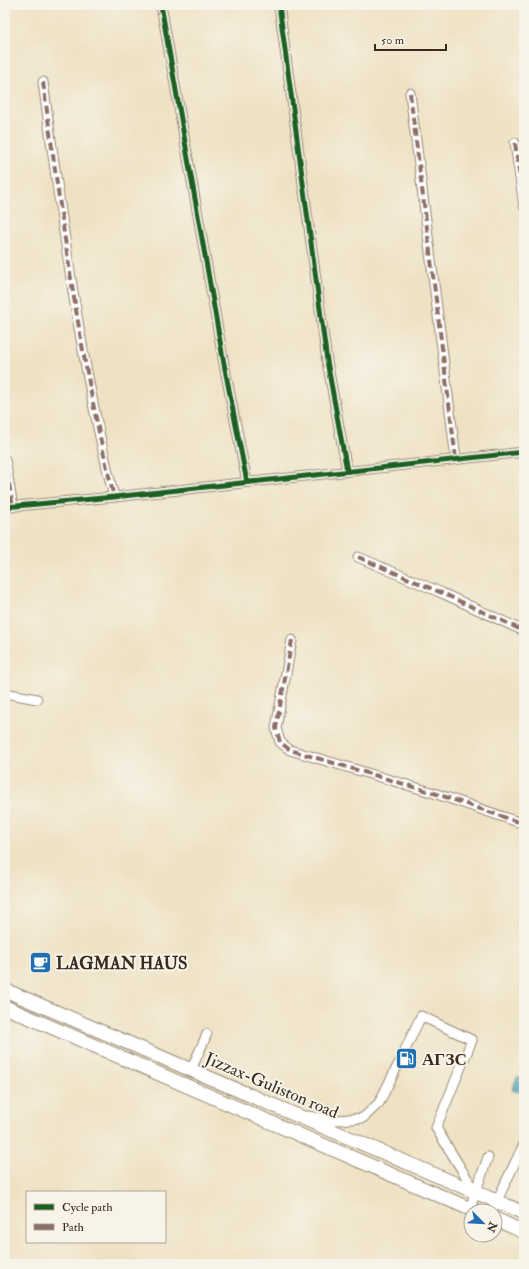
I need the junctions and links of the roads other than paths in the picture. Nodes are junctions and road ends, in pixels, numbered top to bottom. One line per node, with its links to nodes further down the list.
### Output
1 (161, 5): 11 (street)
2 (279, 5): 10 (street)
3 (43, 82): 12 (street)
4 (410, 93): 8 (street)
5 (515, 143): 6 (street)
6 (524, 206)
7 (524, 452): 8 (street)
8 (456, 458): 10 (street)
9 (5, 460): 13 (street)
10 (347, 471): 11 (street)
11 (247, 482): 12 (street)
12 (114, 497): 13 (street)
13 (9, 507)
14 (358, 557): 15 (street)
15 (524, 631)
16 (292, 640): 19 (street)
17 (5, 693): 18 (street)
18 (37, 699)
19 (524, 824)
20 (5, 990): 25 (highway, Jizzax-Guliston road)
21 (5, 1007): 26 (highway, Jizzax-Guliston road)
22 (207, 1034): 25 (street)
23 (405, 1050): 30 (street)
24 (398, 1065): 27 (street)
25 (191, 1070): 26 (highway); 27 (highway, Jizzax-Guliston road)
26 (184, 1085): 34 (highway, Jizzax-Guliston road)
27 (293, 1114): 30 (highway, Jizzax-Guliston road)
28 (524, 1144): 33 (street)
29 (488, 1157): 30 (street)
30 (476, 1193): 31 (street); 32 (highway, Jizzax-Guliston road)
31 (474, 1203)
32 (490, 1203)
33 (495, 1203)
34 (463, 1206)
35 (503, 1208): 36 (highway, Jizzax-Guliston road)
36 (524, 1213)
37 (503, 1223): 38 (highway)
38 (524, 1232)

